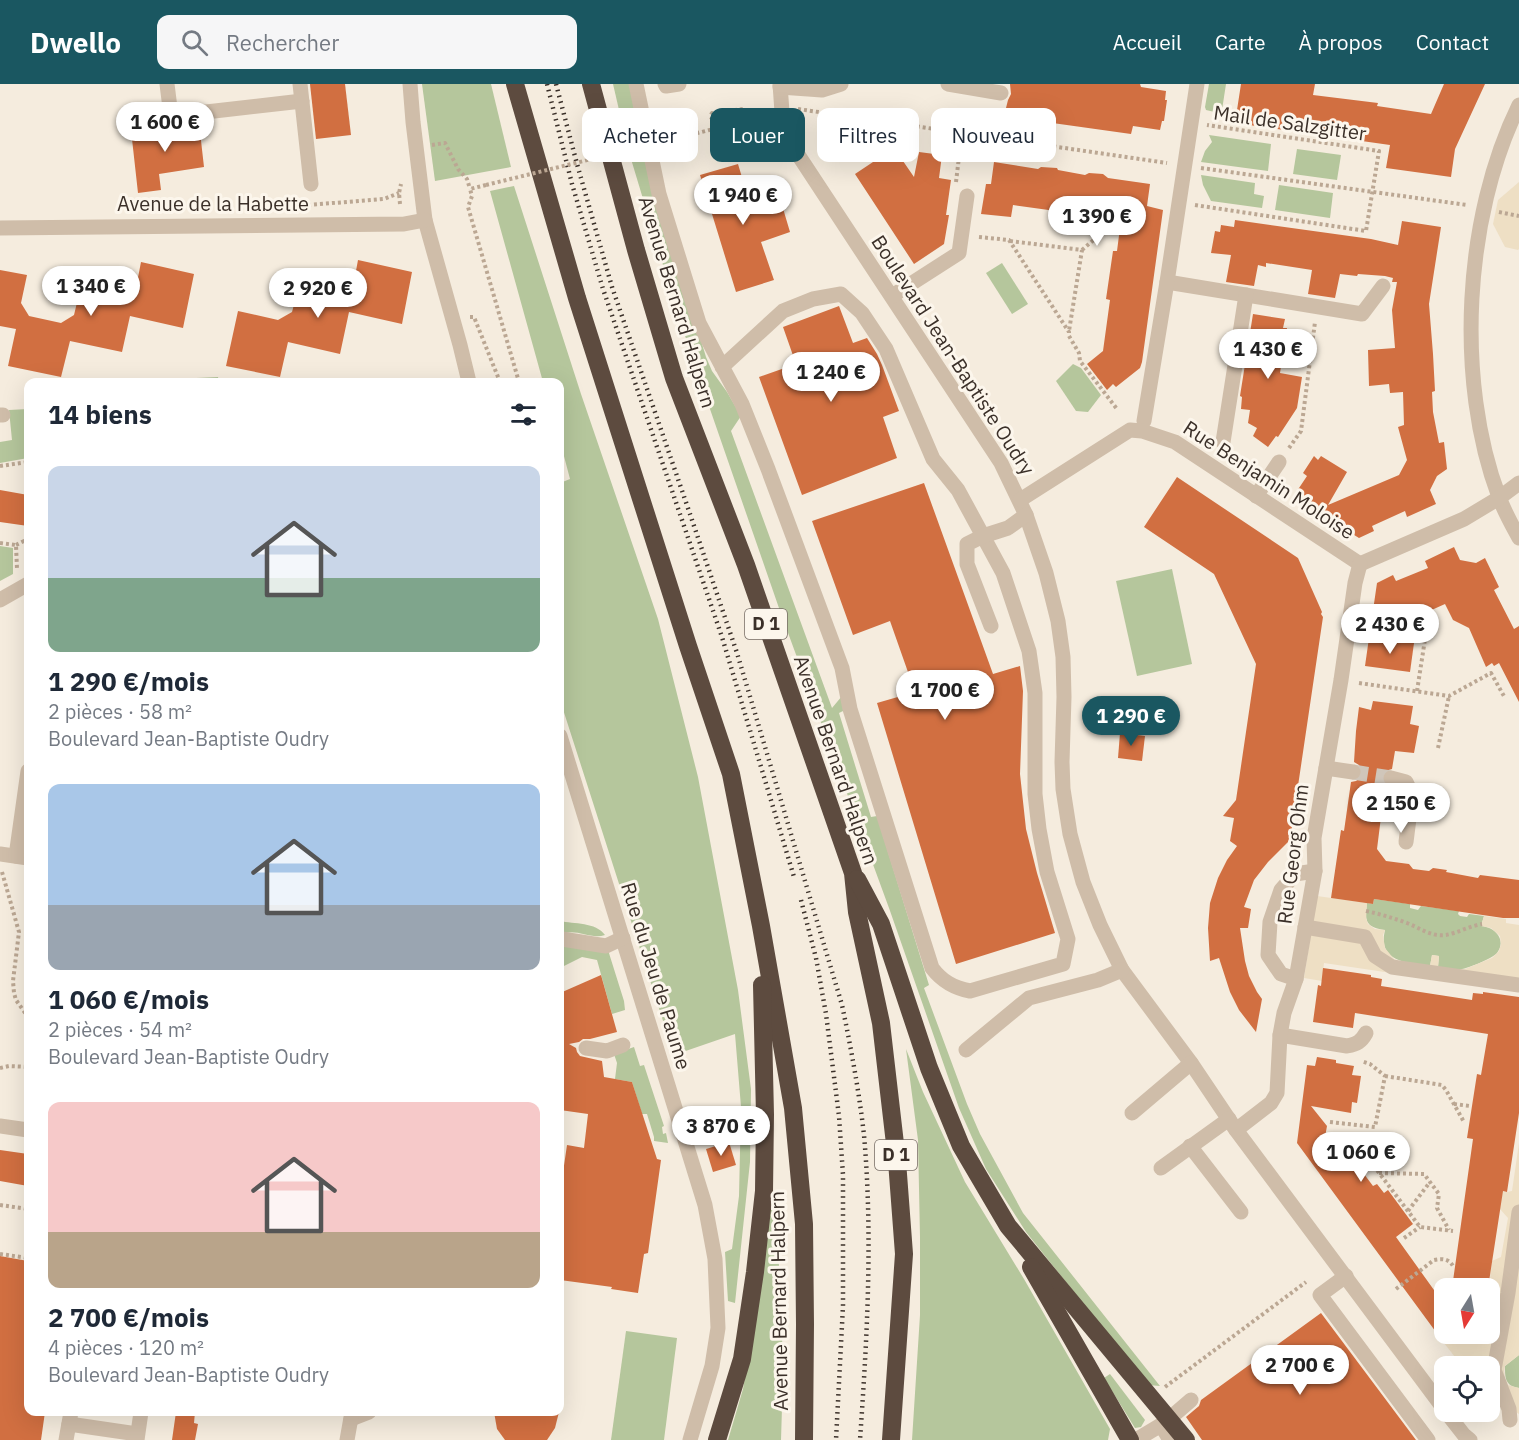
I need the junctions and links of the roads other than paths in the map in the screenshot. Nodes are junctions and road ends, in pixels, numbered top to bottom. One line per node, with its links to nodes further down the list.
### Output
1 (168, 84): 14 (street)
2 (300, 84): 14 (street)
3 (410, 84): 18 (street)
4 (515, 84): 50 (highway, Avenue Bernard Halpern)
5 (591, 84): 49 (highway, Avenue Bernard Halpern / D 1)
6 (636, 84): 24 (street)
7 (665, 84): 8 (street)
8 (679, 84)
9 (841, 84): 12 (street)
10 (948, 84): 13 (street)
11 (1197, 84): 20 (street)
12 (780, 85): 23 (street, Boulevard Jean-Baptiste Oudry)
13 (1001, 93)
14 (302, 101): 16 (street)
15 (1519, 105): 31 (street)
16 (311, 184)
17 (967, 196): 23 (street)
18 (425, 220): 19 (street, Avenue de la Habette); 25 (street)
19 (0, 228)
20 (1167, 282): 22 (street); 26 (street)
21 (1383, 286): 22 (street)
22 (1246, 295): 27 (street)
23 (892, 296): 32 (street, Boulevard Jean-Baptiste Oudry)
24 (722, 367): 34 (street); 34 (street)
25 (468, 378)
26 (1144, 421)
27 (1223, 442)
28 (1279, 462): 30 (street)
29 (1519, 483): 31 (street, Rue Benjamin Moloise)
30 (1256, 496): 32 (street, Rue Benjamin Moloise); 36 (street, Rue Benjamin Moloise)
31 (1499, 498): 35 (street); 36 (street, Rue Benjamin Moloise)
32 (1020, 500): 33 (street, Boulevard Jean-Baptiste Oudry)
33 (1026, 515): 34 (street); 54 (street, Boulevard Jean-Baptiste Oudry)
34 (983, 536): 39 (street)
35 (1519, 538)
36 (1360, 564): 41 (street, Rue Georg Ohm)
37 (23, 580): 38 (street)
38 (0, 600)
39 (991, 626)
40 (564, 749): 52 (street, Rue du Jeu de Paume)
41 (1326, 768): 42 (street); 48 (street, Rue Georg Ohm)
42 (1353, 772)
43 (1391, 778): 45 (street)
44 (24, 828): 46 (street)
45 (1406, 842)
46 (22, 857): 47 (street)
47 (1, 859)
48 (1315, 871): 51 (street, Rue Georg Ohm); 55 (street)
49 (853, 873): 71 (highway); 88 (highway, Avenue Bernard Halpern / D 1)
50 (761, 926): 86 (highway); 87 (highway, Avenue Bernard Halpern)
51 (1305, 927): 55 (street, Rue Georg Ohm); 56 (street)
52 (623, 938): 53 (street); 85 (street, Rue du Jeu de Paume)
53 (564, 939)
54 (1122, 970): 61 (street); 62 (street, Boulevard Jean-Baptiste Oudry)
55 (1296, 979): 58 (street, Rue Georg Ohm)
56 (1519, 985)
57 (1365, 1033): 58 (street)
58 (1280, 1035): 64 (street, Rue Georg Ohm)
59 (623, 1045): 60 (street)
60 (586, 1048)
61 (966, 1050)
62 (1191, 1063): 63 (street); 64 (street, Boulevard Jean-Baptiste Oudry)
63 (1132, 1113)
64 (1232, 1124): 67 (street, Rue Georg Ohm); 72 (street, Boulevard Jean-Baptiste Oudry)
65 (0, 1126): 66 (street)
66 (24, 1129)
67 (1190, 1146): 68 (street, Rue Georg Ohm); 69 (street)
68 (1161, 1168)
69 (1241, 1212)
70 (1519, 1212): 73 (street)
71 (1008, 1226): 79 (highway); 89 (highway)
72 (1346, 1276): 74 (street, Boulevard Jean-Baptiste Oudry); 93 (street)
73 (1514, 1290): 80 (street)
74 (1434, 1395)
75 (1191, 1400): 79 (street)
76 (140, 1416): 82 (street)
77 (352, 1416): 84 (street)
78 (70, 1418): 82 (street); 83 (street)
79 (1169, 1419): 90 (street); 91 (street); 92 (highway)
80 (1510, 1420)
81 (1454, 1422): 94 (street, Boulevard Jean-Baptiste Oudry)
82 (137, 1437)
83 (66, 1440)
84 (348, 1440)
85 (690, 1440)
86 (717, 1440)
87 (804, 1440)
88 (891, 1440)
89 (1130, 1440)
90 (1136, 1440)
91 (1170, 1440)
92 (1186, 1440)
93 (1428, 1440)
94 (1470, 1440)

